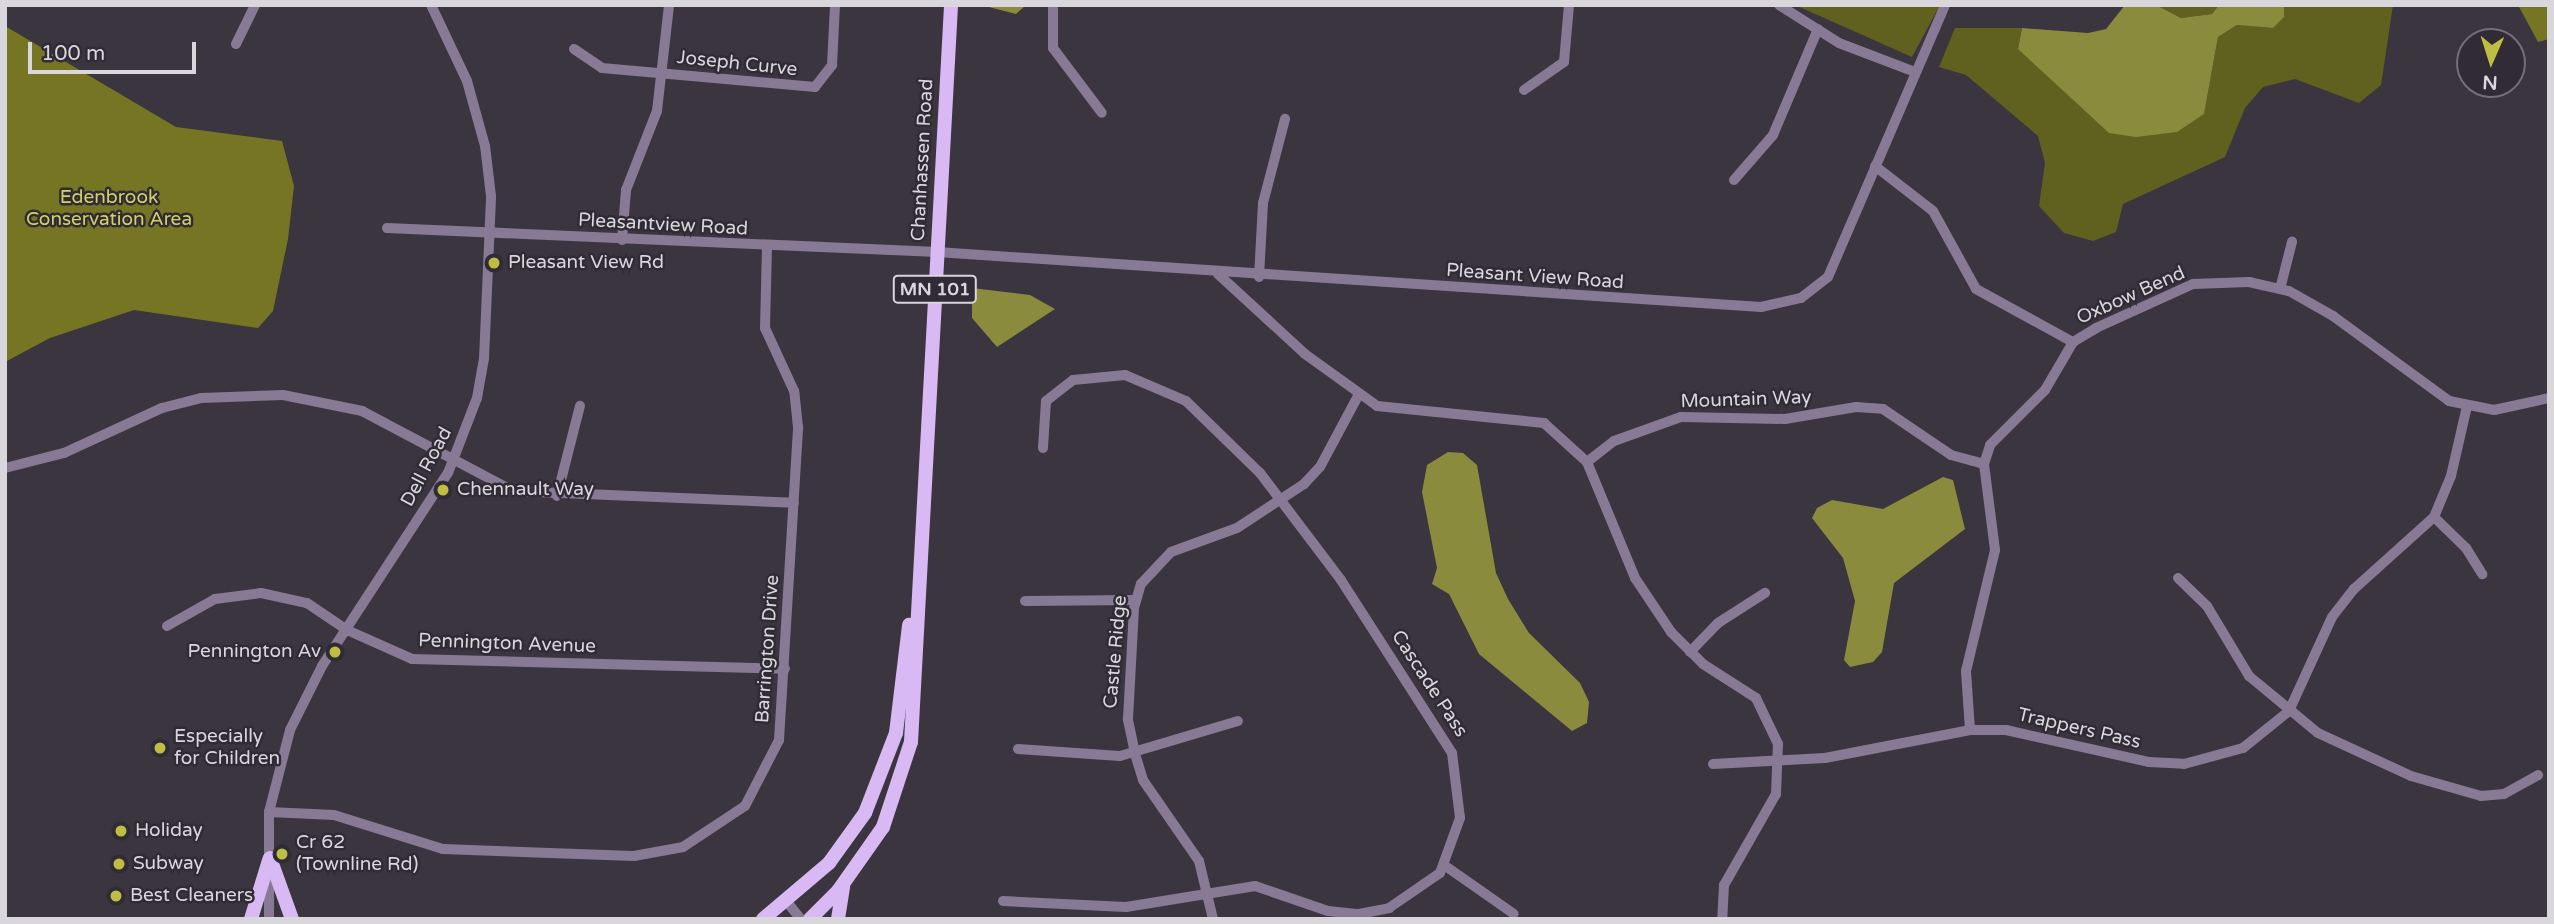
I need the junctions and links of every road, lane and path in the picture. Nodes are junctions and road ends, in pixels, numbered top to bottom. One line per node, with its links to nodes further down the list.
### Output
1 (255, 5): 11 (street)
2 (431, 5): 21 (street, Dell Road)
3 (669, 5): 14 (street)
4 (835, 5): 14 (street, Joseph Curve)
5 (951, 5): 25 (main road, Chanhassen Road / MN 101)
6 (1053, 5): 16 (street)
7 (1569, 5): 15 (street)
8 (1779, 5): 10 (street)
9 (1945, 5): 13 (street, Pleasant View Road)
10 (1818, 29): 13 (street); 19 (street)
11 (236, 44)
12 (574, 49): 14 (street, Joseph Curve)
13 (1915, 72): 18 (street, Pleasant View Road)
14 (662, 74): 22 (street)
15 (1524, 90)
16 (1102, 113)
17 (1285, 119): 27 (street)
18 (1875, 166): 27 (street, Pleasant View Road); 29 (street)
19 (1734, 180)
20 (387, 228): 21 (street, Pleasantview Road)
21 (490, 237): 22 (street, Pleasantview Road); 36 (street, Dell Road)
22 (622, 240): 24 (street, Pleasantview Road)
23 (2292, 242): 28 (street)
24 (766, 248): 25 (street, Pleasantview Road); 41 (street, Barrington Drive)
25 (937, 252): 26 (street, Pleasant View Road); 43 (main road, Chanhassen Road / MN 101)
26 (1217, 273): 27 (street, Pleasant View Road); 30 (street)
27 (1259, 277)
28 (2280, 289): 29 (street, Oxbow Bend); 33 (street, Oxbow Bend)
29 (2073, 342): 37 (street, Oxbow Bend)
30 (1359, 394): 35 (street); 40 (street, Castle Ridge)
31 (2549, 398): 33 (street, Oxbow Bend)
32 (580, 406): 39 (street)
33 (2467, 406): 42 (street, Trappers Pass)
34 (1043, 448): 40 (street, Cascade Pass)
35 (1587, 461): 37 (street, Mountain Way); 51 (street)
36 (453, 463): 38 (street); 39 (street); 50 (street, Dell Road)
37 (1984, 464): 55 (street)
38 (5, 468)
39 (557, 496): 41 (street)
40 (1284, 501): 47 (street, Castle Ridge); 63 (street, Cascade Pass)
41 (794, 503): 52 (street, Barrington Drive)
42 (2434, 517): 44 (street); 53 (street, Trappers Pass)
43 (918, 568): 64 (main road, MN 101); 67 (main road, MN 101)
44 (2482, 574)
45 (2178, 578): 53 (street)
46 (1765, 593): 51 (street)
47 (1136, 600): 48 (street); 57 (street, Castle Ridge)
48 (1024, 601)
49 (167, 626): 50 (street, Pennington Avenue)
50 (347, 630): 52 (street, Pennington Avenue); 61 (street, Dell Road)
51 (1690, 652): 58 (street)
52 (785, 669): 61 (street, Barrington Drive)
53 (2289, 711): 55 (street, Trappers Pass); 60 (street)
54 (1238, 721): 57 (street)
55 (1970, 730): 58 (street, Trappers Pass)
56 (1018, 749): 57 (street)
57 (1135, 753): 65 (street, Castle Ridge)
58 (1779, 761): 59 (street, Trappers Pass); 77 (street)
59 (1713, 764)
60 (2538, 775)
61 (270, 812): 62 (street, Dell Road)
62 (270, 858): 69 (main road); 70 (street, Dell Road); 71 (main road)
63 (1444, 865): 65 (street, Cascade Pass); 68 (street)
64 (843, 885): 74 (main road, MN 101); 75 (main road)
65 (1211, 893): 66 (street, Cascade Pass); 76 (street, Castle Ridge)
66 (1003, 901)
67 (787, 902): 72 (main road); 73 (street)
68 (1514, 914)
69 (251, 919)
70 (269, 919)
71 (292, 919)
72 (763, 919)
73 (801, 919)
74 (810, 919)
75 (838, 919)
76 (1213, 919)
77 (1722, 919)

